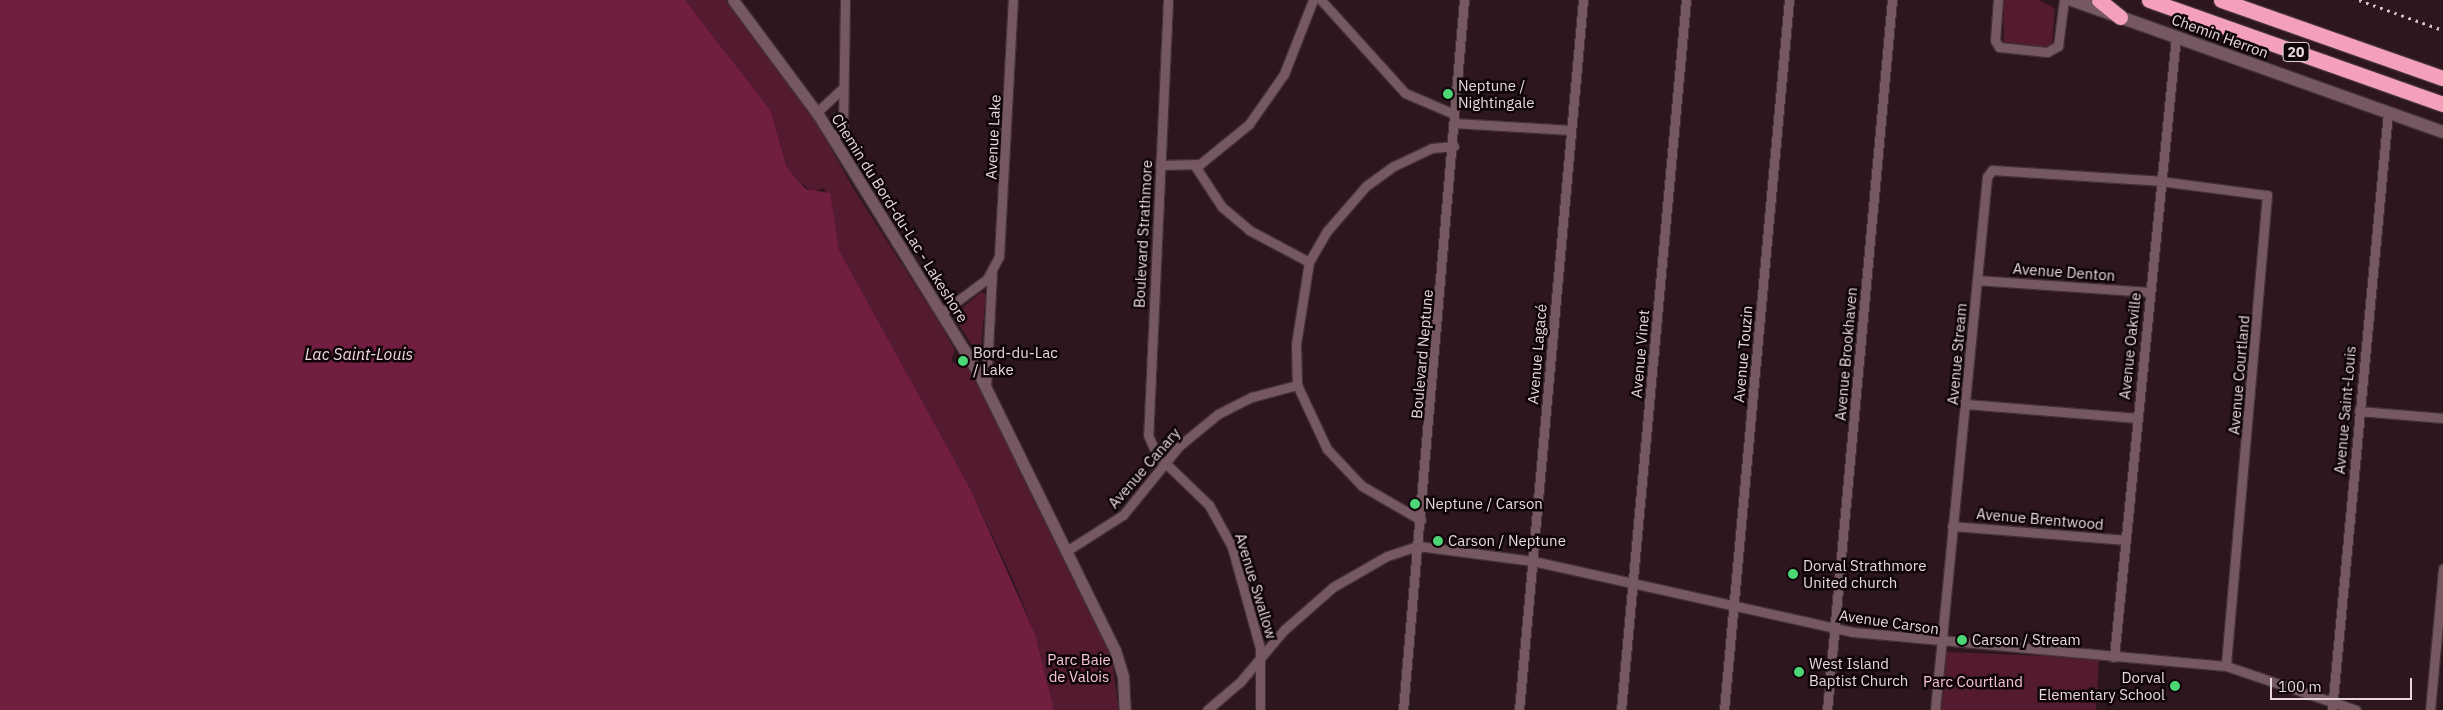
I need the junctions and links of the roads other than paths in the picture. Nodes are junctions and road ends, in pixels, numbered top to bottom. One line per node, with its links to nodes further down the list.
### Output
1 (733, 0): 23 (street, Chemin du Bord-du-Lac - Lakeshore)
2 (845, 0): 21 (street)
3 (1013, 0): 34 (street, Avenue Lake)
4 (1168, 0): 30 (street, Boulevard Strathmore)
5 (1313, 0): 31 (street)
6 (1321, 0): 25 (street)
7 (1464, 0): 25 (street, Boulevard Neptune)
8 (1583, 0): 26 (street, Avenue Lagacé)
9 (1686, 0): 52 (street, Avenue Vinet)
10 (1789, 0): 54 (street, Avenue Touzin)
11 (1892, 0): 55 (street, Avenue Brookhaven)
12 (1998, 0): 13 (street)
13 (2064, 0)
14 (2072, 0): 18 (main road, Chemin Herron)
15 (2099, 0): 18 (highway)
16 (2149, 0): 22 (highway, 20)
17 (2222, 0): 20 (highway, 20)
18 (2120, 17): 19 (main road, Chemin Herron)
19 (2176, 37): 24 (main road, Chemin Herron); 32 (street, Avenue Oakville)
20 (2443, 78)
21 (841, 90): 23 (street); 28 (street)
22 (2443, 104)
23 (817, 112): 28 (street, Chemin du Bord-du-Lac - Lakeshore)
24 (2388, 112): 27 (main road, Chemin Herron); 41 (street, Avenue Saint-Louis)
25 (1454, 119): 26 (street); 29 (street, Boulevard Neptune)
26 (1571, 130): 50 (street, Avenue Lagacé)
27 (2443, 132)
28 (833, 139): 37 (street, Chemin du Bord-du-Lac - Lakeshore)
29 (1454, 146): 33 (street); 45 (street, Boulevard Neptune)
30 (1160, 165): 31 (street); 44 (street, Boulevard Strathmore)
31 (1195, 166): 33 (street)
32 (2160, 181): 35 (street, Avenue Stream); 36 (street, Avenue Oakville); 59 (street, Avenue Courtland)
33 (1310, 262): 38 (street)
34 (992, 273): 37 (street); 39 (street, Avenue Lake)
35 (1977, 280): 36 (street, Avenue Denton); 40 (street, Avenue Stream)
36 (2149, 292): 42 (street, Avenue Oakville)
37 (941, 313): 39 (street, Chemin du Bord-du-Lac - Lakeshore)
38 (1297, 385): 44 (street, Avenue Canary); 45 (street)
39 (986, 387): 49 (street, Chemin du Bord-du-Lac - Lakeshore)
40 (1966, 404): 42 (street); 46 (street, Avenue Stream)
41 (2359, 411): 43 (street); 60 (street, Avenue Saint-Louis)
42 (2137, 418): 47 (street, Avenue Oakville)
43 (2443, 418)
44 (1166, 462): 49 (street, Avenue Canary); 58 (street, Avenue Swallow)
45 (1420, 520): 48 (street, Boulevard Neptune)
46 (1952, 526): 47 (street, Avenue Brentwood); 56 (street, Avenue Stream)
47 (2125, 540): 57 (street, Avenue Oakville)
48 (1418, 546): 50 (street, Avenue Carson); 58 (street); 64 (street, Boulevard Neptune)
49 (1068, 550): 61 (street, Chemin du Bord-du-Lac - Lakeshore)
50 (1533, 561): 52 (street, Avenue Carson); 65 (street, Avenue Lagacé)
51 (2443, 569): 53 (street)
52 (1632, 584): 54 (street, Avenue Carson); 66 (street, Avenue Vinet)
53 (2442, 592): 71 (street)
54 (1733, 606): 55 (street, Avenue Carson); 67 (street, Avenue Touzin)
55 (1835, 628): 56 (street, Avenue Carson); 68 (street, Avenue Brookhaven)
56 (1941, 643): 57 (street, Avenue Carson); 69 (street, Avenue Stream)
57 (2114, 657): 59 (street, Avenue Carson)
58 (1260, 658): 62 (street); 63 (street, Avenue Swallow)
59 (2226, 666): 60 (street, Avenue Carson)
60 (2332, 706): 70 (street, Avenue Carson)
61 (1125, 710)
62 (1206, 710)
63 (1260, 710)
64 (1404, 710)
65 (1519, 710)
66 (1621, 710)
67 (1724, 710)
68 (1828, 710)
69 (1935, 710)
70 (2356, 710)
71 (2430, 710)

